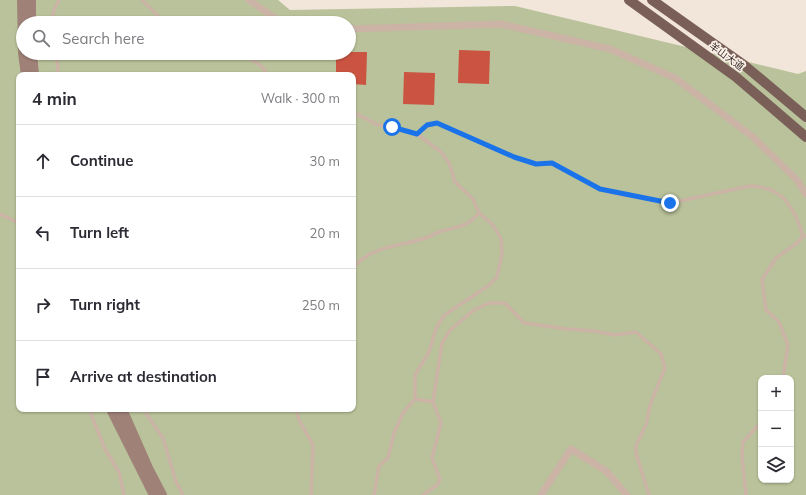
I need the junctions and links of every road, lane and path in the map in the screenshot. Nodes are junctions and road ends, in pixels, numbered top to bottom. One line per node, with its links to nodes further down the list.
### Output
1 (22, 0): 8 (street)
2 (31, 0): 9 (street)
3 (59, 0): 10 (lane)
4 (142, 0): 11 (lane)
5 (249, 0): 12 (street)
6 (629, 0): 25 (main road, 羊山大道)
7 (652, 0): 23 (main road, 羊山大道)
8 (22, 16)
9 (31, 16)
10 (53, 16)
11 (158, 16)
12 (272, 16)
13 (356, 29): 26 (street)
14 (24, 60): 18 (street)
15 (33, 60): 19 (street)
16 (56, 60): 20 (lane)
17 (251, 60): 21 (lane)
18 (26, 72)
19 (34, 72)
20 (57, 72)
21 (266, 72)
22 (356, 114): 24 (lane)
23 (806, 117)
24 (417, 134): 27 (lane); 30 (lane)
25 (806, 137)
26 (806, 194)
27 (479, 213): 31 (lane); 33 (lane)
28 (0, 214): 29 (lane)
29 (16, 222)
30 (805, 236): 32 (lane)
31 (356, 266)
32 (783, 375)
33 (414, 399): 34 (lane); 46 (lane)
34 (433, 402): 47 (lane); 50 (lane)
35 (91, 412): 41 (lane)
36 (112, 412): 42 (street)
37 (123, 412): 43 (street)
38 (145, 412): 44 (lane)
39 (297, 412): 45 (lane)
40 (758, 425): 51 (lane)
41 (124, 495)
42 (154, 495)
43 (162, 495)
44 (183, 495)
45 (311, 495)
46 (374, 495)
47 (423, 495)
48 (541, 495): 49 (street)
49 (627, 495)
50 (649, 495)
51 (746, 495)

